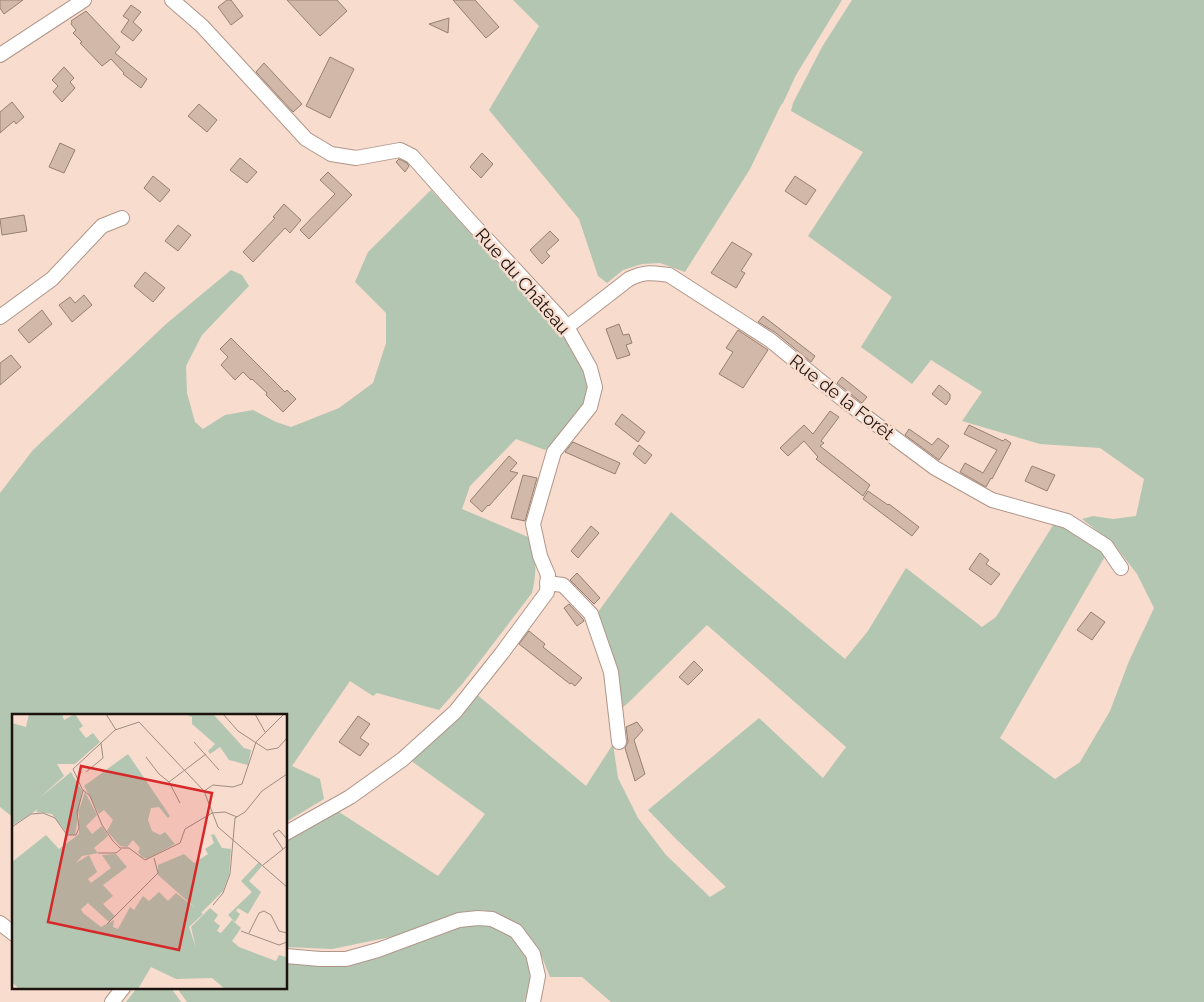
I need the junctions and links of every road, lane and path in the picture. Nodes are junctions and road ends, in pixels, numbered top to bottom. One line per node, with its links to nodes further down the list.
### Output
1 (84, 0): 3 (street)
2 (172, 0): 6 (street, Rue du Château)
3 (0, 55)
4 (122, 218): 5 (street)
5 (0, 317)
6 (566, 327): 7 (street, Rue de la Forêt); 8 (street, Rue du Château)
7 (1121, 568)
8 (547, 583): 9 (street); 10 (street)
9 (619, 742)
10 (288, 832)
11 (0, 923): 12 (street)
12 (12, 932)
13 (288, 956): 16 (street)
14 (121, 990): 15 (street)
15 (112, 1002)
16 (533, 1002)

